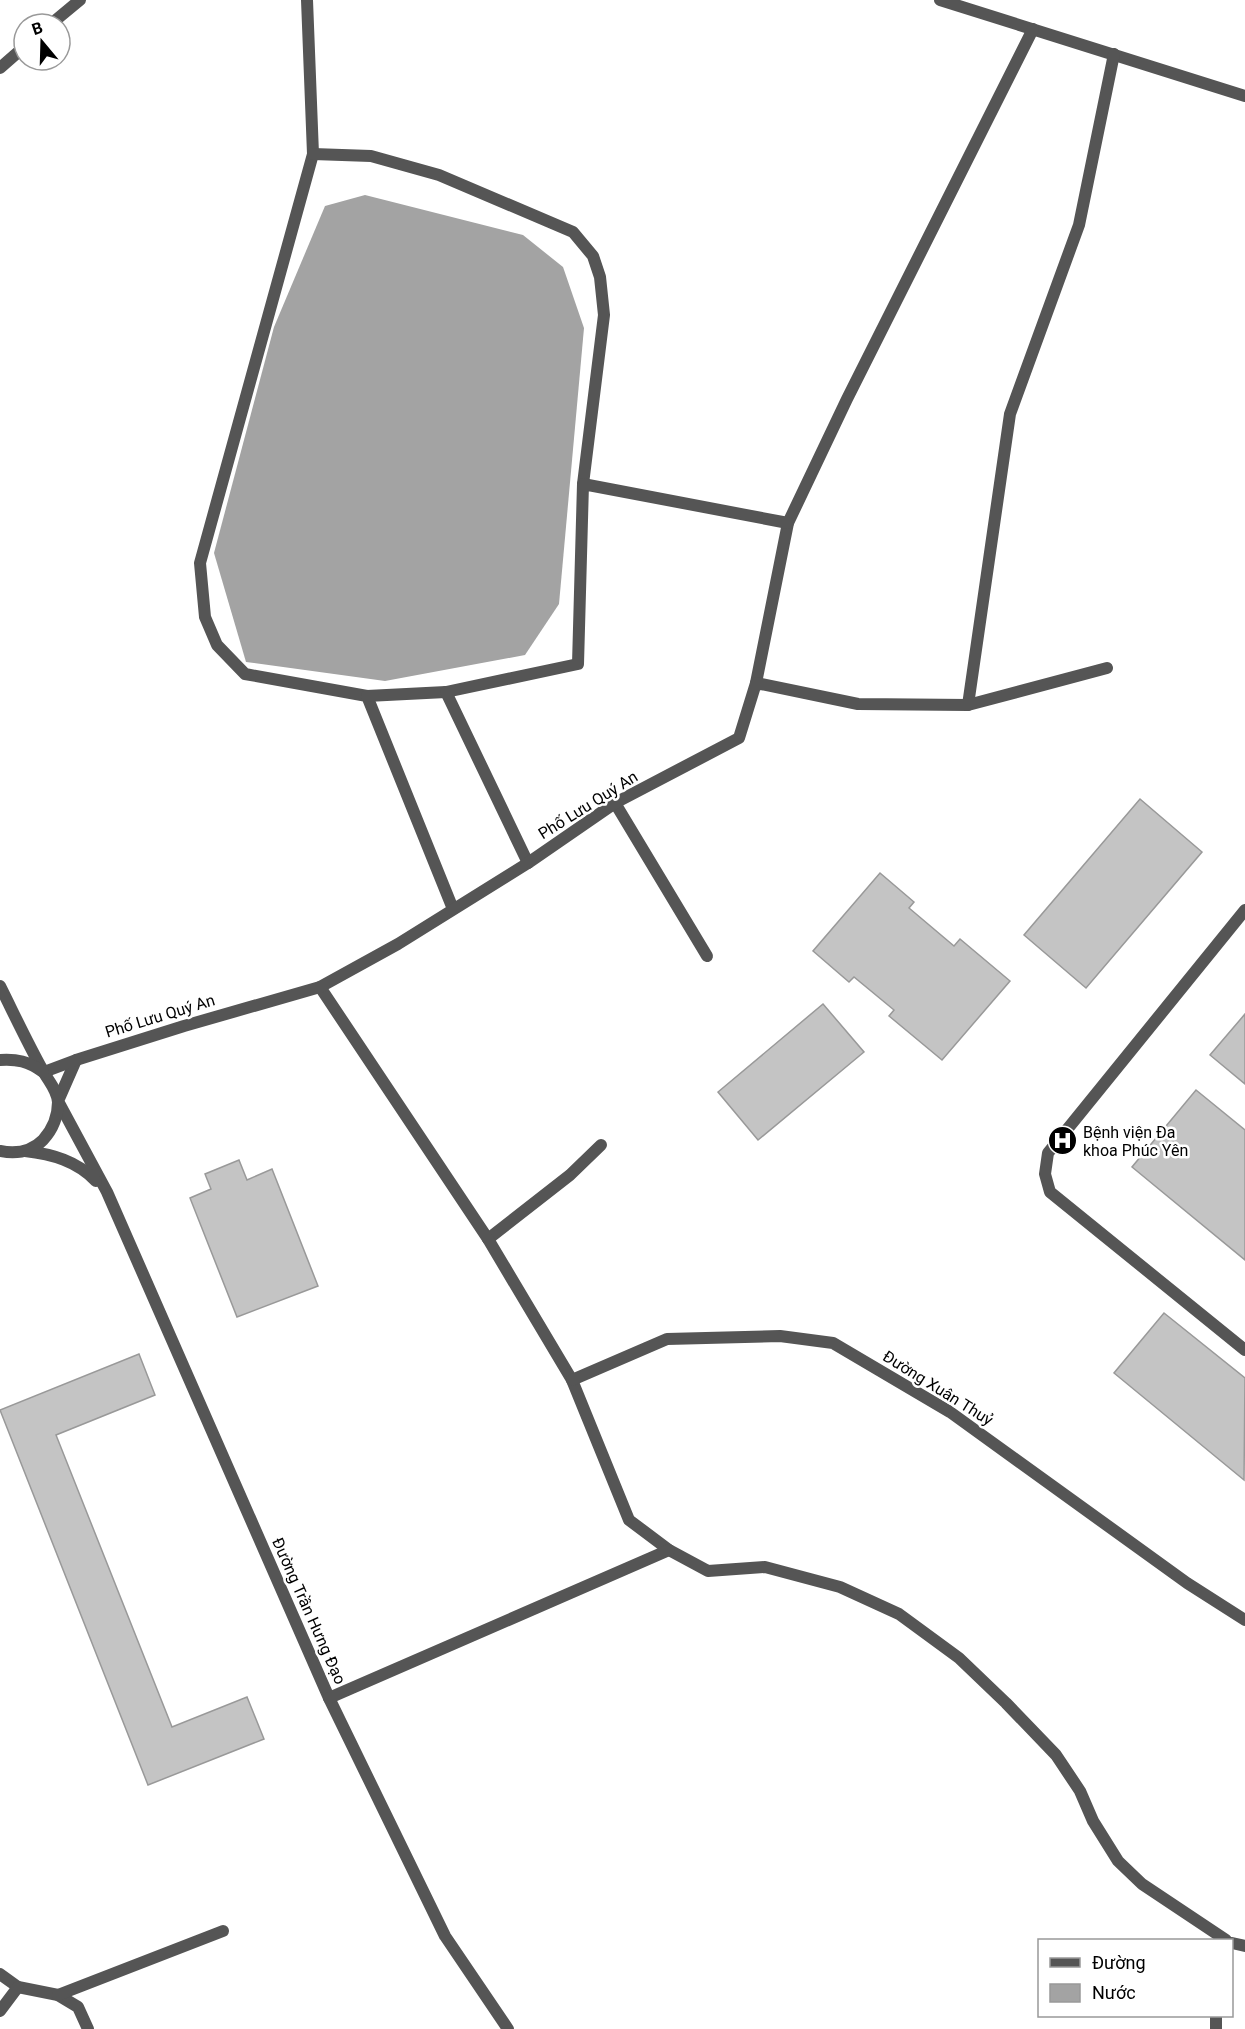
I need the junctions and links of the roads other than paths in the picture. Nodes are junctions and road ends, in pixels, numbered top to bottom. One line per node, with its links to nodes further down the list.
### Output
1 (80, 0): 4 (street)
2 (307, 0): 10 (street)
3 (943, 0): 5 (street)
4 (66, 12)
5 (1033, 29): 6 (street); 12 (street, Phố Lưu Quý An)
6 (1114, 54): 9 (street); 17 (street)
7 (12, 58): 8 (street)
8 (0, 68)
9 (1245, 96)
10 (313, 154): 11 (street); 16 (street)
11 (582, 484): 12 (street); 15 (street)
12 (788, 523): 14 (street, Phố Lưu Quý An)
13 (1107, 668): 17 (street)
14 (756, 683): 17 (street); 18 (street, Phố Lưu Quý An)
15 (446, 692): 16 (street); 19 (street)
16 (367, 696): 20 (street)
17 (968, 705)
18 (615, 803): 19 (street, Phố Lưu Quý An); 22 (street)
19 (528, 863): 20 (street, Phố Lưu Quý An)
20 (453, 909): 24 (street, Phố Lưu Quý An)
21 (1245, 910): 34 (street)
22 (707, 956)
23 (0, 986): 27 (street, Đường Trần Hưng Đạo)
24 (320, 987): 26 (street, Phố Lưu Quý An); 33 (street)
25 (0, 1060): 27 (street)
26 (76, 1060): 27 (street, Phố Lưu Quý An); 28 (street)
27 (44, 1072): 28 (street, Đường Trần Hưng Đạo)
28 (58, 1101): 30 (street); 32 (street, Đường Trần Hưng Đạo)
29 (601, 1145): 33 (street)
30 (25, 1151): 31 (street); 32 (street)
31 (4, 1155)
32 (107, 1192): 38 (street, Đường Trần Hưng Đạo)
33 (488, 1239): 35 (street)
34 (1245, 1350)
35 (572, 1380): 36 (street); 37 (street, Đường Xuân Thuỷ)
36 (669, 1550): 38 (street); 40 (street)
37 (1245, 1620)
38 (329, 1698): 46 (street, Đường Trần Hưng Đạo)
39 (223, 1931): 43 (street)
40 (1223, 1939)
41 (0, 1974): 42 (street)
42 (18, 1988): 43 (street); 44 (street)
43 (58, 1995): 45 (street)
44 (0, 2011)
45 (88, 2029)
46 (508, 2029)

